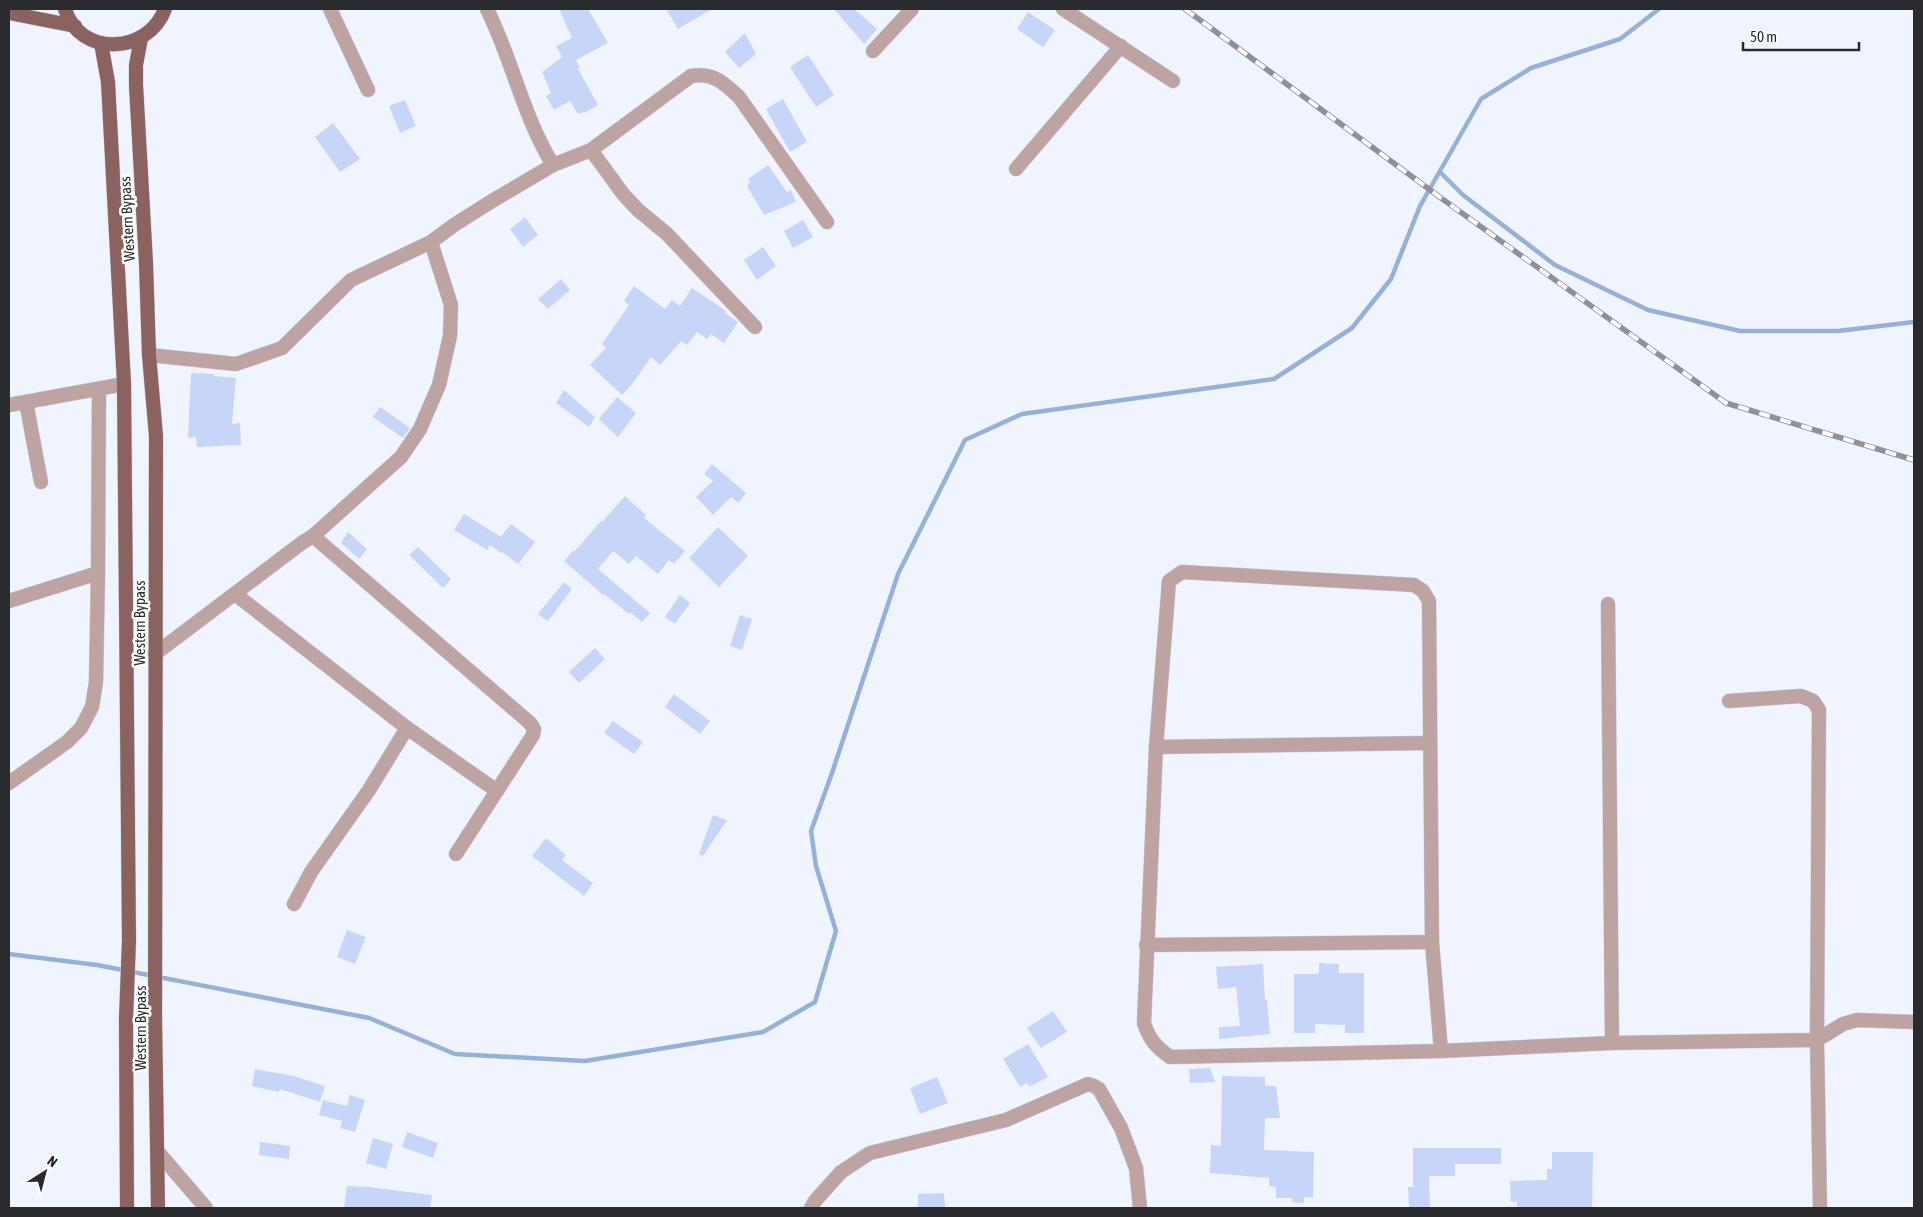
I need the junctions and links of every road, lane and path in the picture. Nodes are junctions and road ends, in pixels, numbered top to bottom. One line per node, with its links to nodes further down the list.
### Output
1 (65, 9): 8 (main road)
2 (165, 9): 9 (main road)
3 (330, 9): 14 (street)
4 (487, 9): 16 (street)
5 (912, 9): 12 (street)
6 (1063, 9): 11 (street)
7 (9, 13): 8 (main road)
8 (75, 26): 10 (main road)
9 (141, 38): 10 (main road); 21 (main road, Western Bypass)
10 (101, 43): 22 (main road, Western Bypass)
11 (1121, 46): 13 (street); 17 (street)
12 (873, 51)
13 (1173, 80)
14 (368, 90)
15 (591, 150): 16 (street); 18 (street); 20 (street)
16 (553, 165): 19 (street)
17 (1016, 169)
18 (827, 222)
19 (431, 242): 21 (street); 27 (street)
20 (755, 326)
21 (149, 355): 32 (main road, Western Bypass)
22 (124, 384): 23 (street); 48 (main road, Western Bypass)
23 (99, 389): 24 (street); 28 (street)
24 (26, 402): 25 (street); 26 (street)
25 (9, 405)
26 (41, 482)
27 (313, 536): 29 (street); 38 (street)
28 (98, 573): 30 (street); 37 (street)
29 (235, 594): 32 (street); 34 (street)
30 (9, 601)
31 (1608, 604): 45 (street)
32 (155, 654): 47 (main road, Western Bypass)
33 (1728, 701): 44 (street)
34 (407, 728): 38 (street); 40 (street)
35 (1429, 744): 36 (street); 36 (street); 41 (street)
36 (1156, 748): 42 (street)
37 (9, 783)
38 (497, 790): 39 (street)
39 (456, 854)
40 (294, 904)
41 (1432, 942): 42 (street); 46 (street)
42 (1146, 945): 46 (street)
43 (1914, 1022): 44 (street)
44 (1817, 1040): 45 (street); 53 (street)
45 (1612, 1043): 46 (street)
46 (1441, 1051)
47 (158, 1152): 49 (main road, Western Bypass); 50 (street)
48 (126, 1208)
49 (158, 1208)
50 (206, 1208)
51 (811, 1208): 52 (street)
52 (1140, 1208)
53 (1820, 1208)

